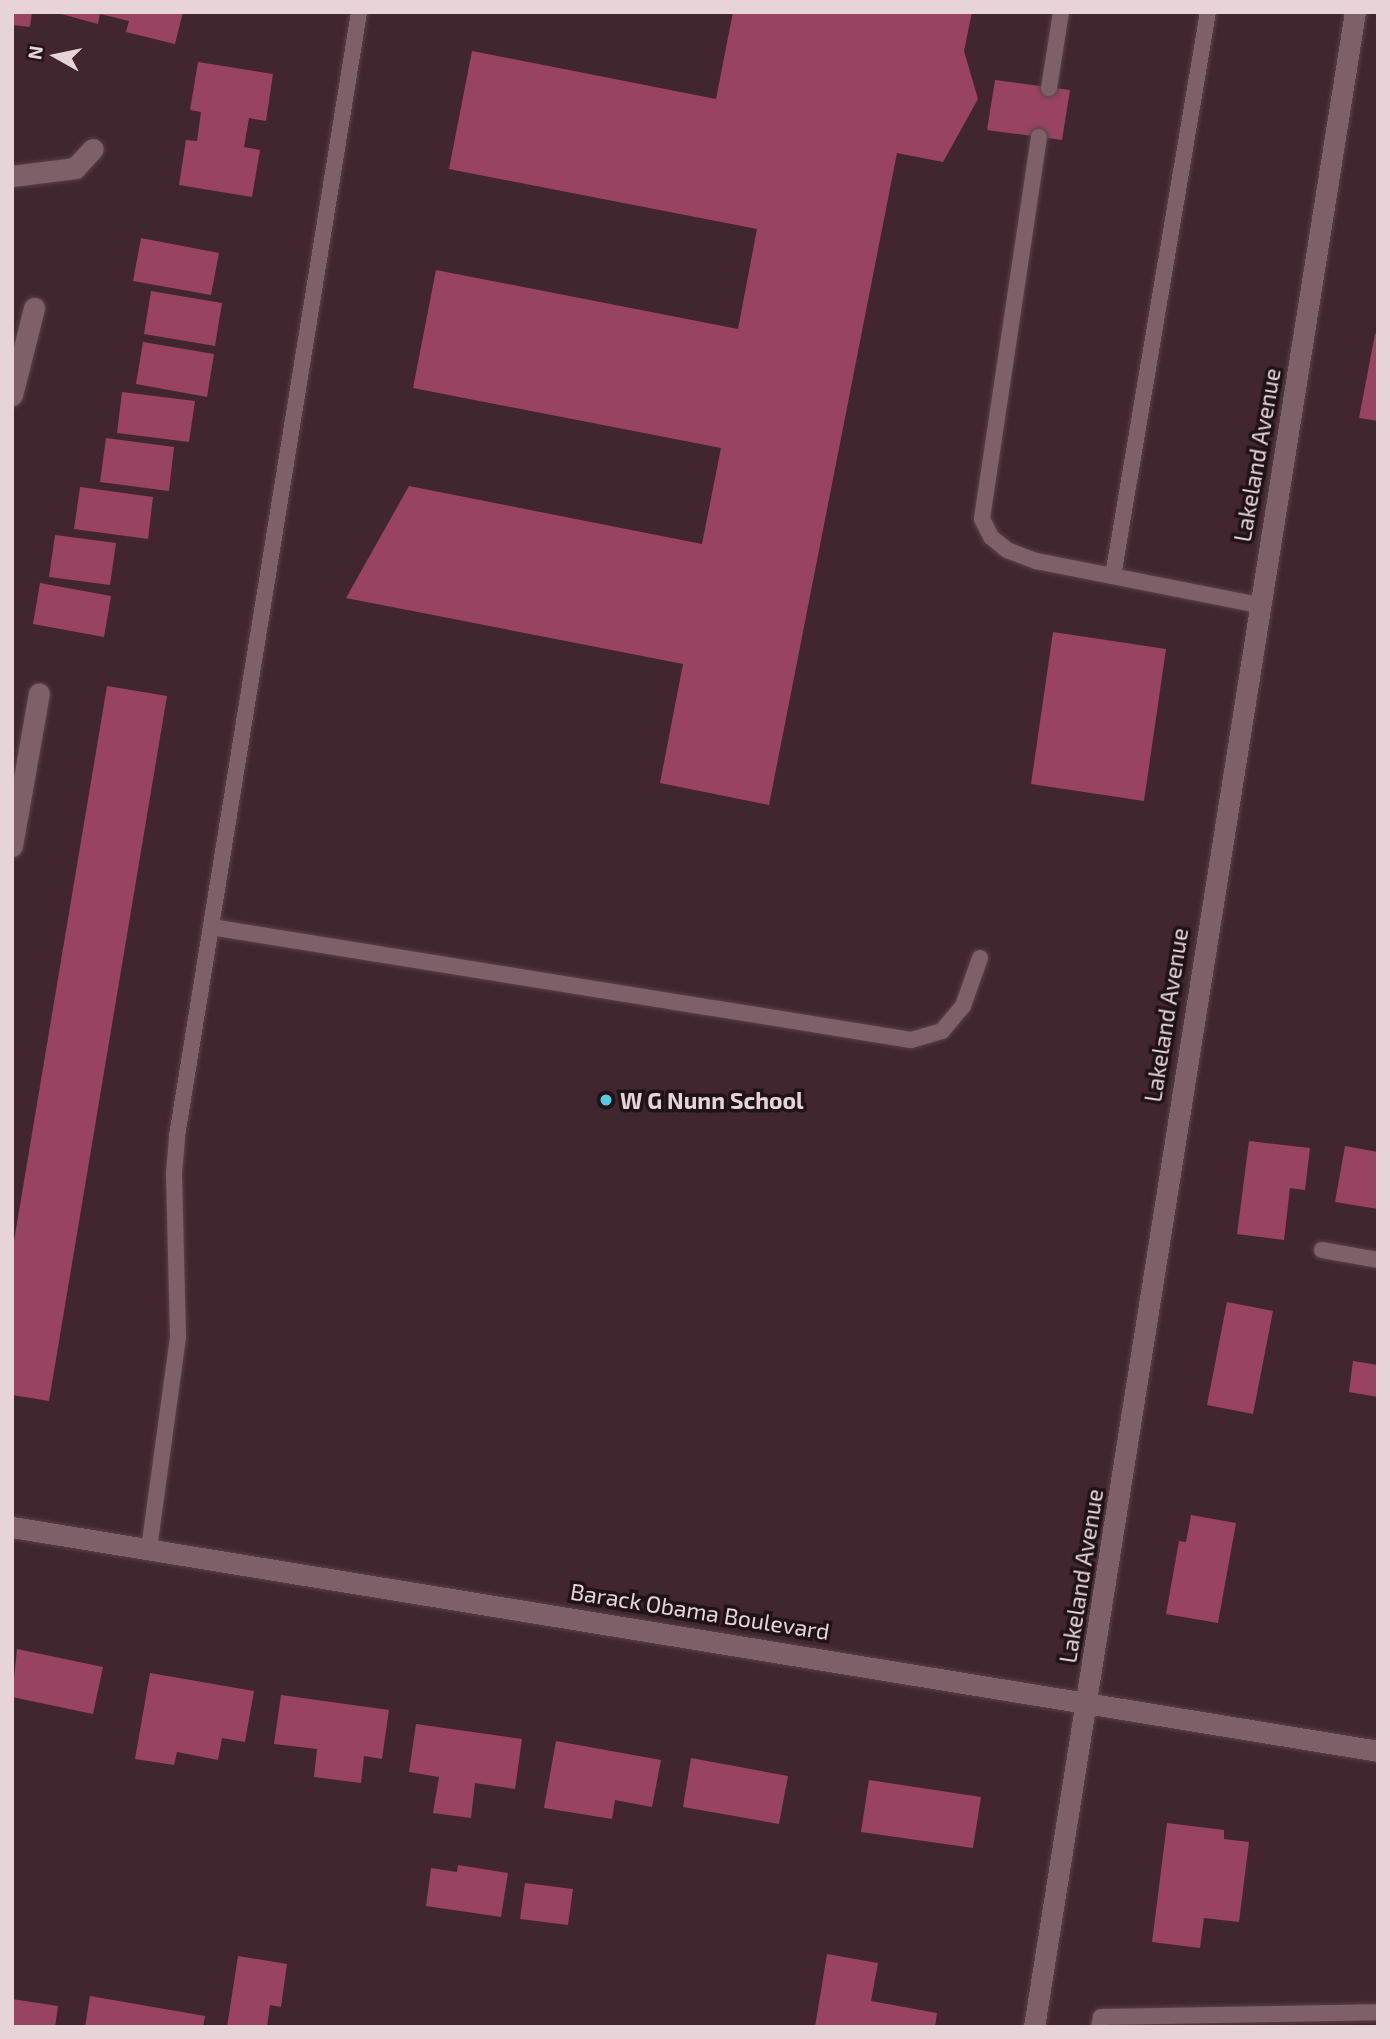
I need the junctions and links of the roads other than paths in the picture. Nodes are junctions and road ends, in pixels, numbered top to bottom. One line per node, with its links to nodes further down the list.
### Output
1 (359, 12): 15 (lane)
2 (1061, 12): 5 (lane)
3 (1208, 12): 11 (lane)
4 (1355, 12): 12 (street, Lakeland Avenue)
5 (1049, 88)
6 (1039, 137): 11 (lane)
7 (93, 149): 8 (street)
8 (12, 176)
9 (34, 308): 10 (street)
10 (12, 395)
11 (1113, 576): 12 (lane)
12 (1258, 605): 21 (street, Lakeland Avenue)
13 (39, 693): 14 (street)
14 (12, 846)
15 (212, 926): 16 (lane); 20 (lane)
16 (980, 958)
17 (1322, 1250): 18 (lane)
18 (1378, 1260)
19 (12, 1527): 20 (street, Barack Obama Boulevard)
20 (149, 1549): 21 (street, Barack Obama Boulevard)
21 (1089, 1700): 22 (street, Barack Obama Boulevard); 24 (street, Lakeland Avenue)
22 (1378, 1751)
23 (1378, 2012): 25 (lane)
24 (1034, 2027)
25 (1099, 2027)

